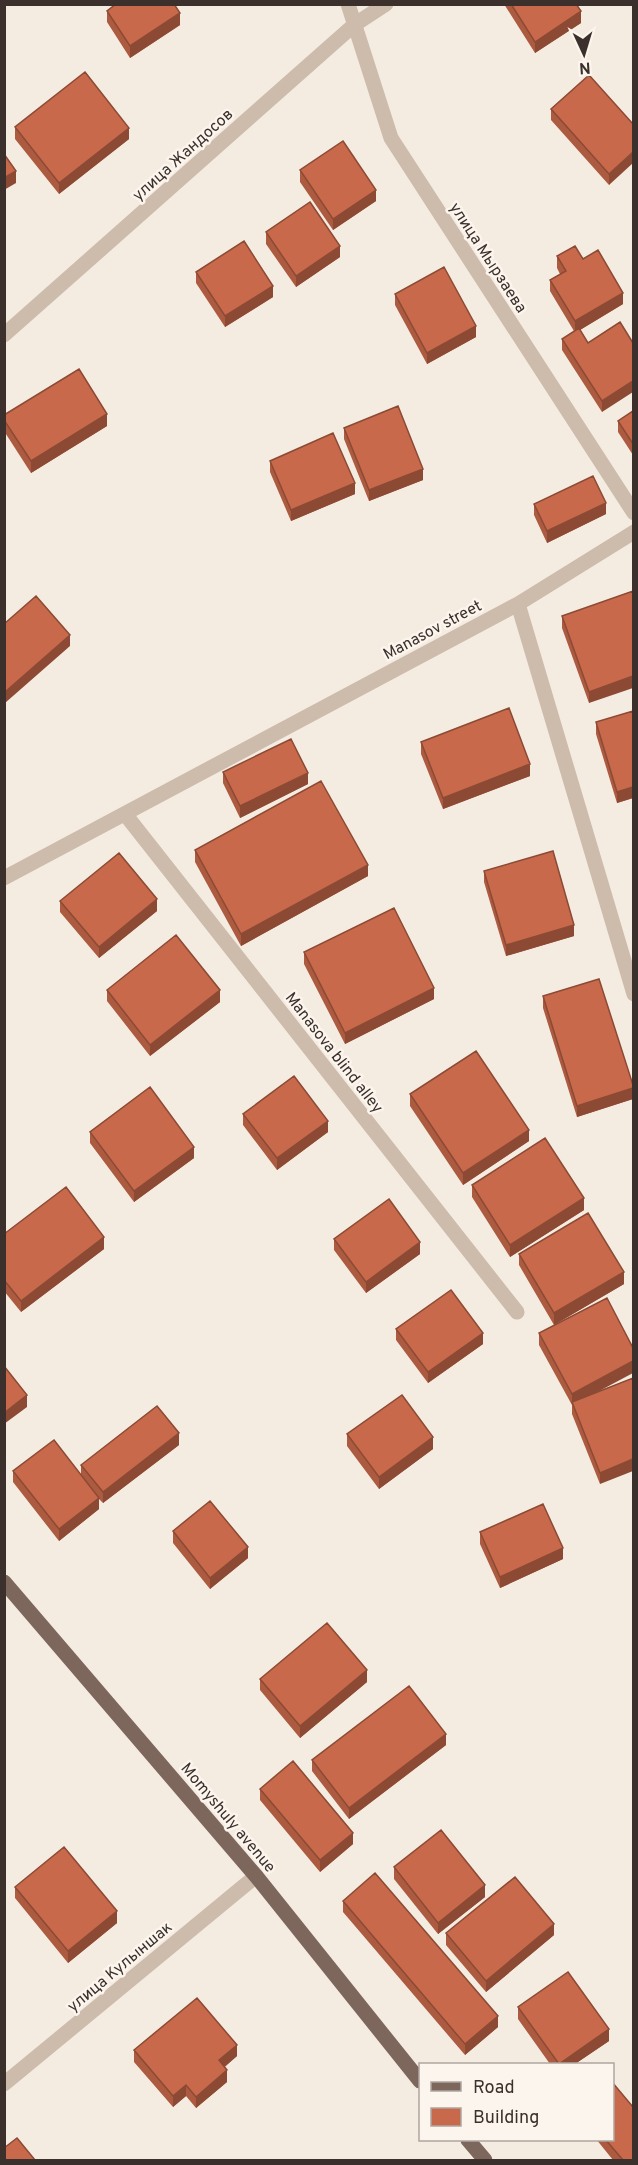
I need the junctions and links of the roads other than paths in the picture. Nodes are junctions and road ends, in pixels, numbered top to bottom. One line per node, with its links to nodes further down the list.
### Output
1 (348, 4): 3 (street, улица Мырзаева)
2 (386, 4): 3 (street, улица Жандосов)
3 (354, 25): 4 (street, улица Жандосов); 5 (street, улица Мырзаева)
4 (4, 335)
5 (633, 513)
6 (633, 532): 7 (street, Manasov street)
7 (518, 604): 8 (street, Manasov street); 10 (street)
8 (125, 814): 9 (street, Manasov street); 11 (street, Manasova blind alley)
9 (4, 878)
10 (633, 994)
11 (517, 1312)
12 (4, 1582): 13 (main road, Momyshuly avenue)
13 (256, 1876): 14 (main road, Momyshuly avenue); 15 (street, улица Кулыншак)
14 (419, 2080)
15 (4, 2084)
16 (470, 2141): 17 (main road)
17 (485, 2160)

